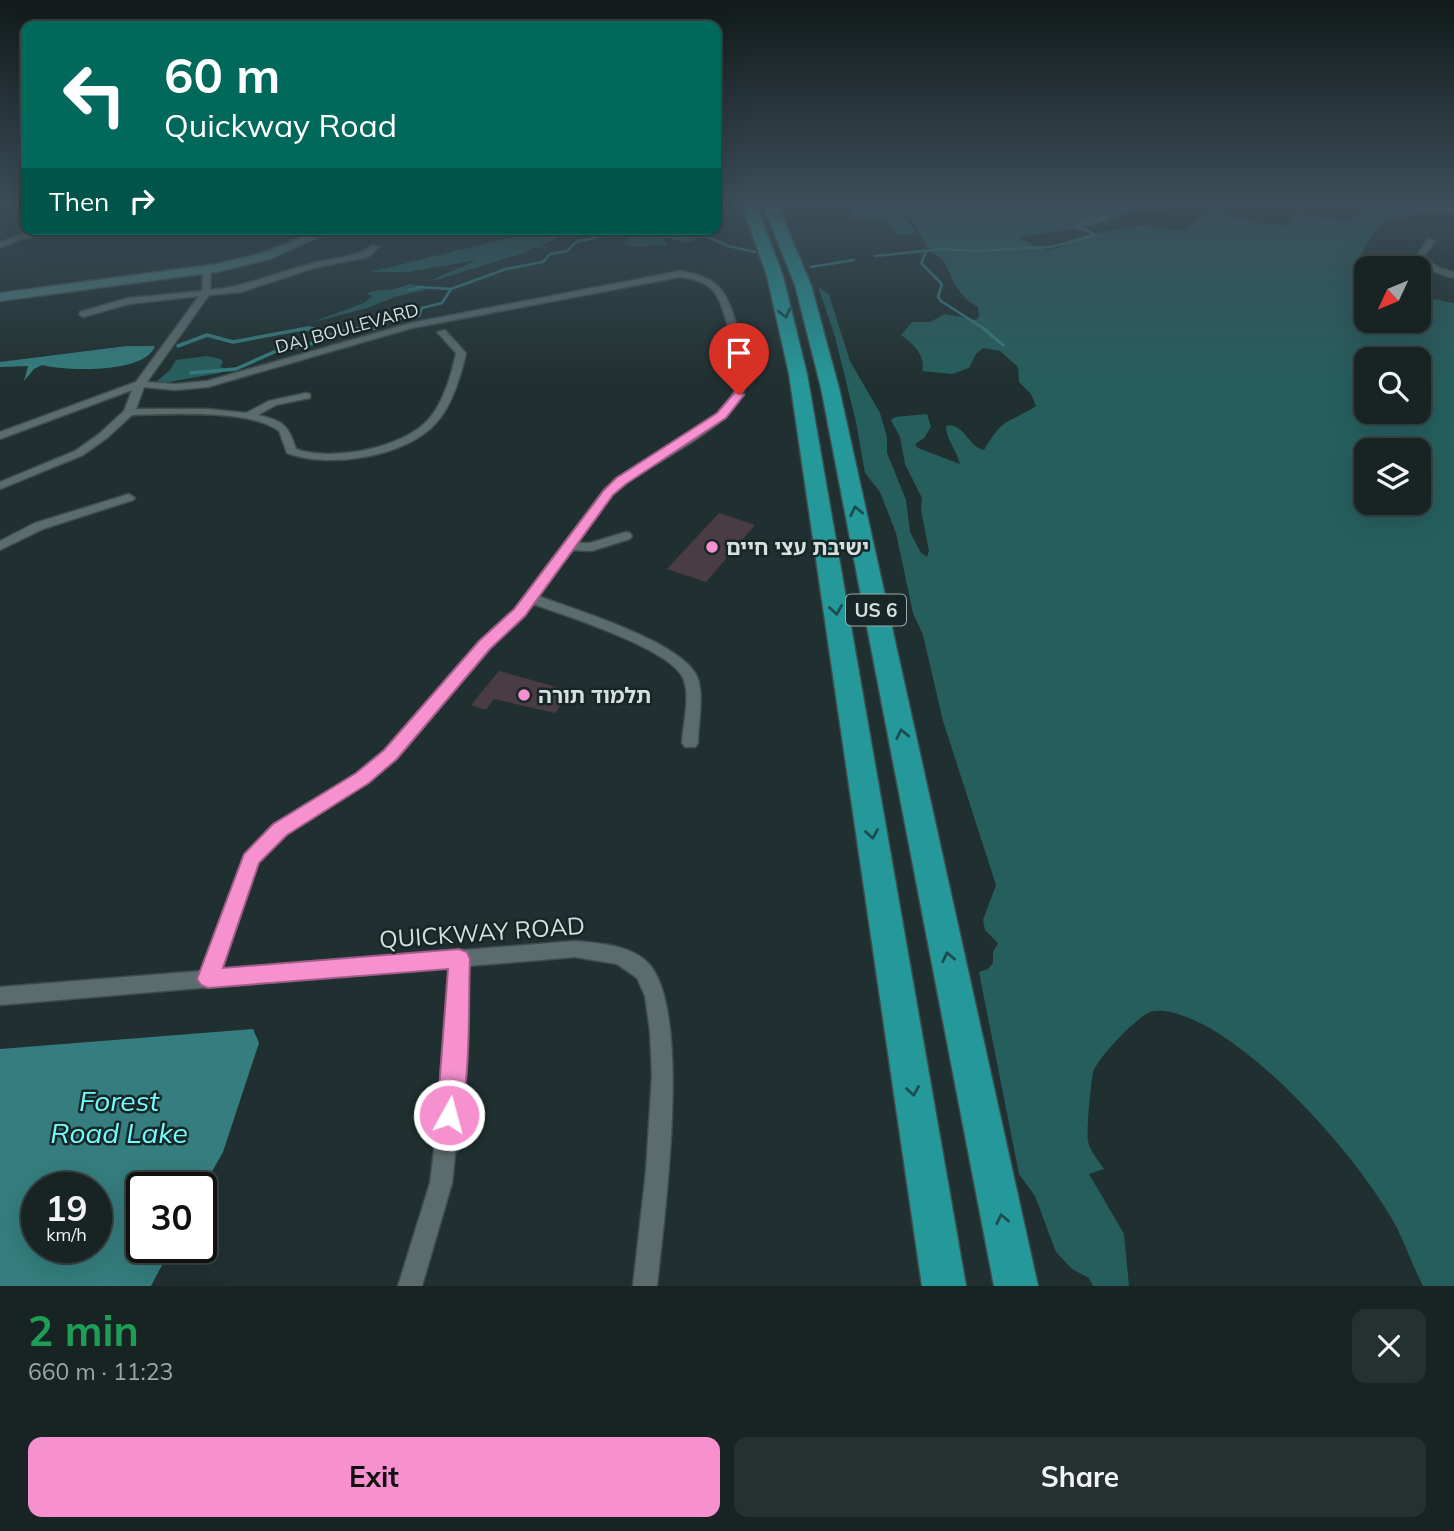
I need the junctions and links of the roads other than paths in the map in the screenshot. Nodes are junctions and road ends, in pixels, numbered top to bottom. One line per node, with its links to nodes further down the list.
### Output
1 (241, 262): 6 (street)
2 (331, 262): 8 (street)
3 (770, 262): 29 (highway, US 6, one-way to 29)
4 (794, 262): 30 (highway, US 6, one-way to 4)
5 (1426, 262): 7 (street)
6 (207, 270): 8 (street); 9 (street)
7 (1454, 275)
8 (206, 293): 10 (street); 12 (street)
9 (0, 297)
10 (83, 314)
11 (442, 332): 15 (street)
12 (140, 384): 14 (street); 16 (street); 21 (street, DAJ BOULEVARD)
13 (306, 396): 15 (street)
14 (129, 412): 15 (street); 17 (street)
15 (246, 417)
16 (0, 436)
17 (0, 486)
18 (129, 498): 20 (street)
19 (625, 536): 21 (street)
20 (0, 546)
21 (567, 546): 22 (street)
22 (530, 598): 23 (street); 25 (street)
23 (690, 743)
24 (459, 959): 25 (street, QUICKWAY ROAD); 27 (street); 28 (street, QUICKWAY ROAD)
25 (208, 979): 26 (street, QUICKWAY ROAD)
26 (0, 996)
27 (410, 1286)
28 (645, 1286)
29 (944, 1286)
30 (1016, 1286)

